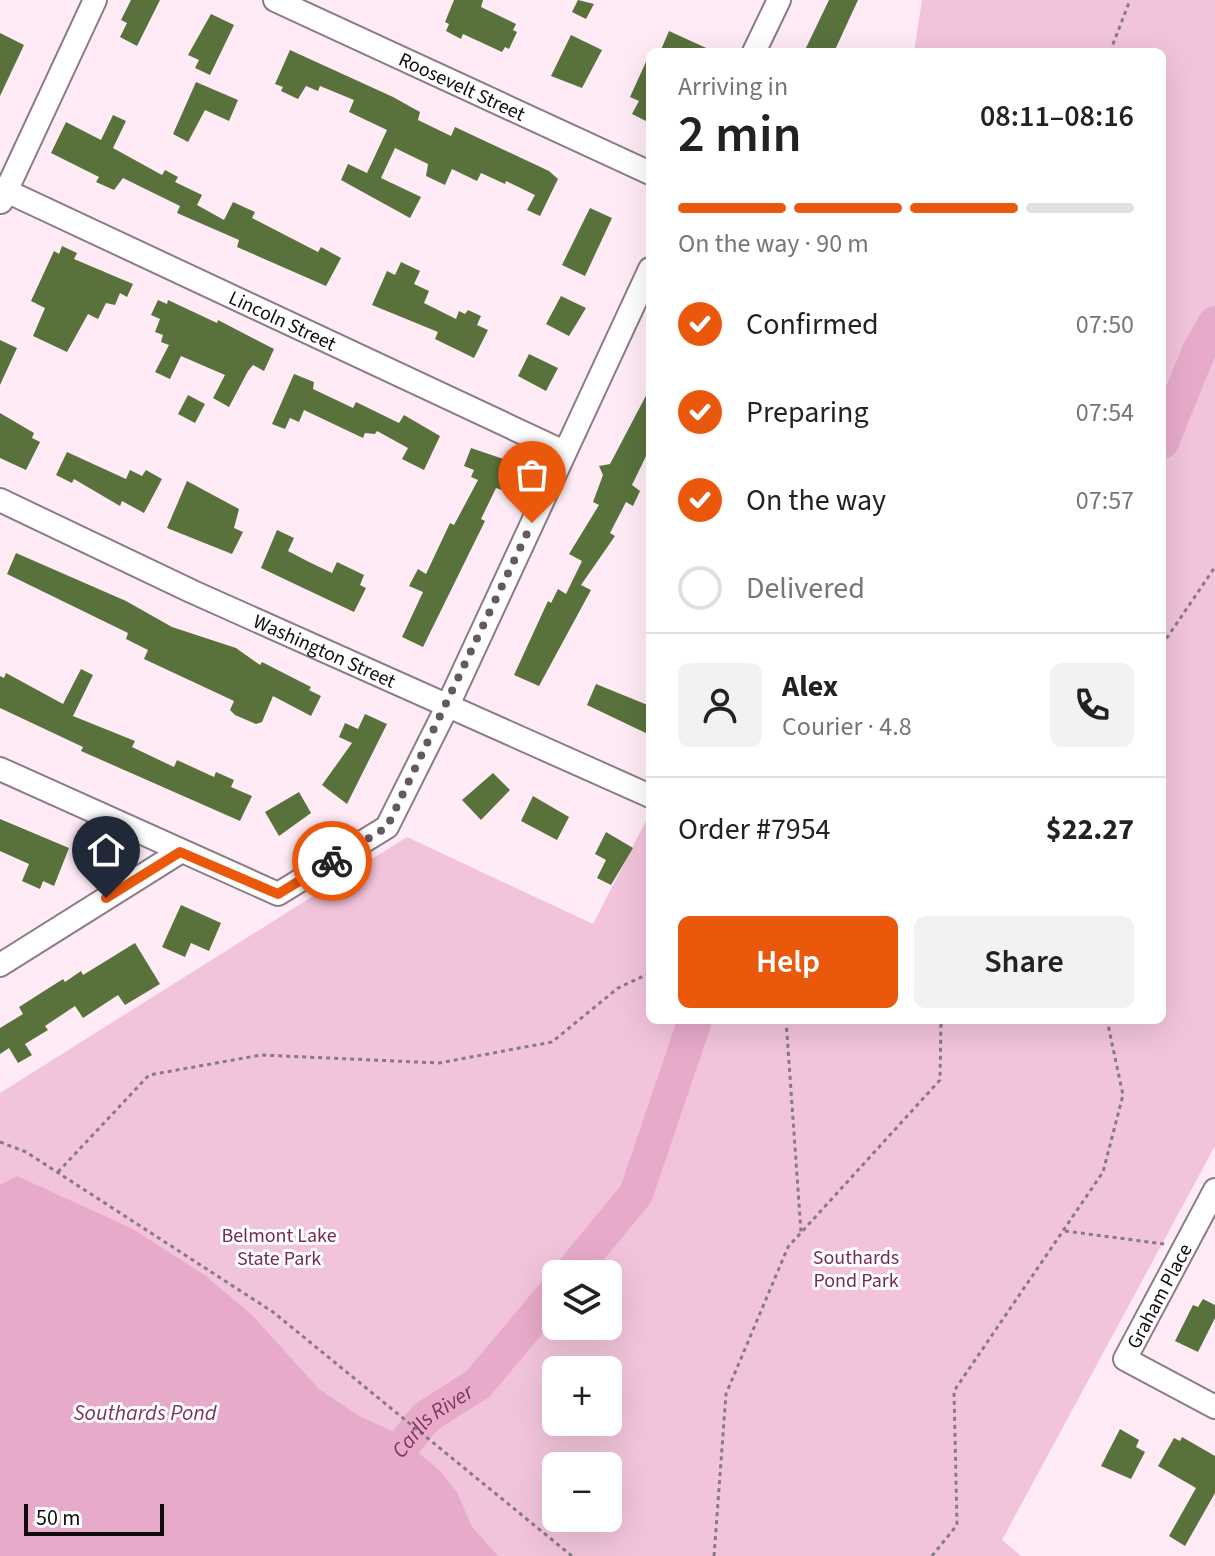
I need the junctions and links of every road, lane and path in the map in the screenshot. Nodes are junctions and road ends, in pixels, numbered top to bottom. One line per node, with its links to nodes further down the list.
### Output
1 (95, 0): 8 (street)
2 (275, 0): 7 (street, Roosevelt Street)
3 (779, 0): 5 (street)
4 (1130, 0): 6 (path)
5 (756, 48)
6 (1112, 48)
7 (646, 171)
8 (2, 194): 10 (street, Lincoln Street)
9 (646, 278): 10 (street)
10 (564, 452): 14 (street)
11 (0, 500): 14 (street, Washington Street)
12 (1215, 567): 13 (path)
13 (1166, 639)
14 (447, 707): 16 (street, Washington Street); 17 (street)
15 (0, 769): 17 (street)
16 (646, 794)
17 (180, 852): 18 (street)
18 (0, 965)
19 (646, 975): 24 (path)
20 (786, 1024): 27 (path)
21 (941, 1024): 27 (path)
22 (1108, 1024): 26 (path)
23 (0, 1142): 24 (path)
24 (58, 1172): 30 (path)
25 (1215, 1190): 28 (street, Graham Place)
26 (1065, 1231): 28 (path); 32 (path)
27 (801, 1233): 31 (path)
28 (1185, 1247): 29 (street, Graham Place)
29 (1215, 1407)
30 (572, 1556)
31 (714, 1556)
32 (932, 1556)

